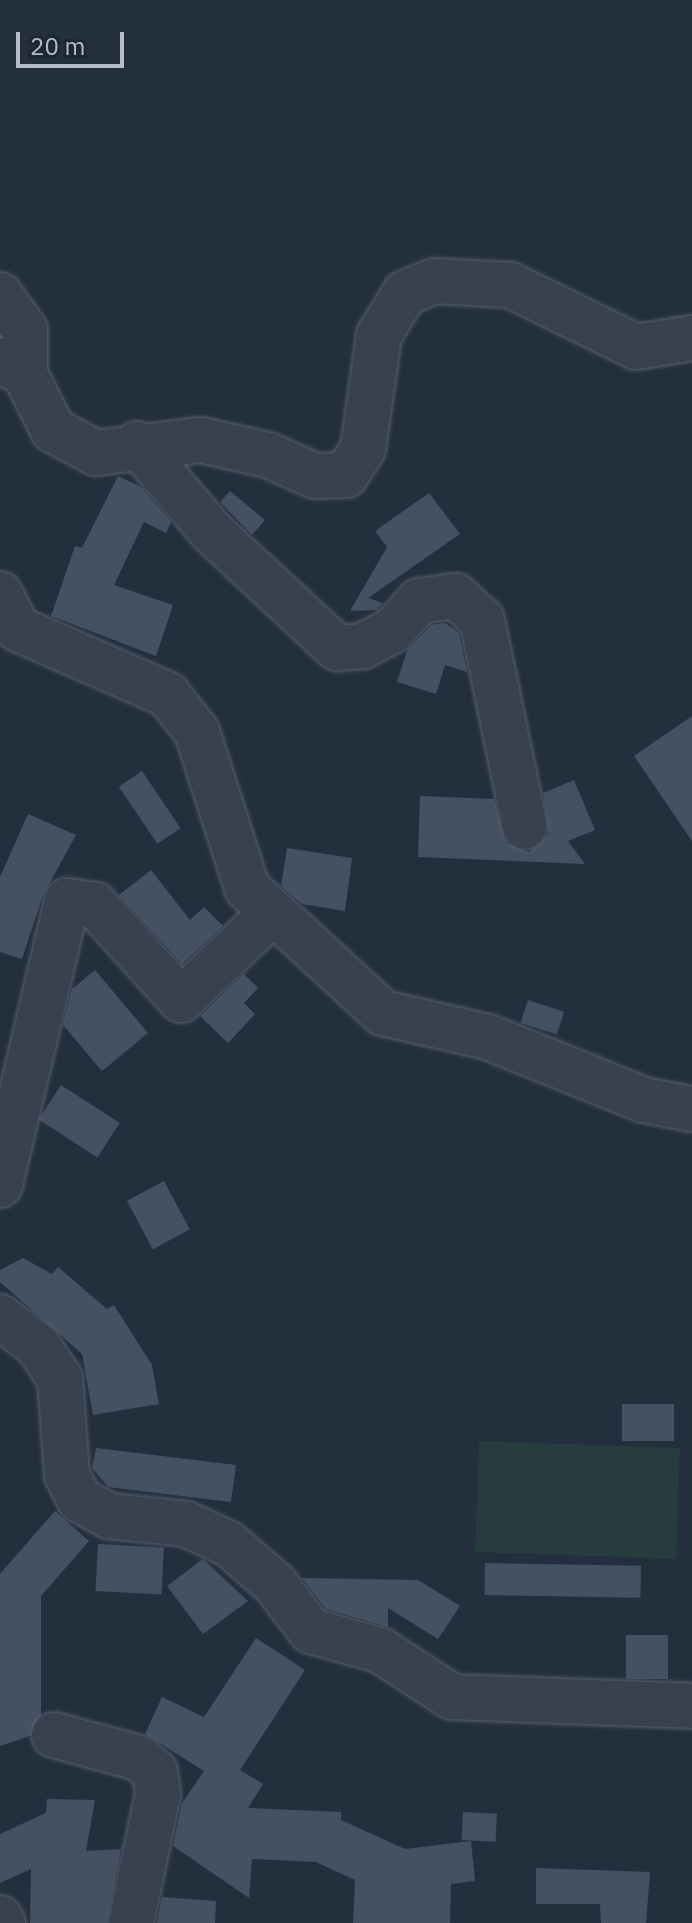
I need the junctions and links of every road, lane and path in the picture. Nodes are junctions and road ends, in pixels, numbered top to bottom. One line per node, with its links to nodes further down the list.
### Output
1 (0, 295): 3 (street)
2 (692, 338): 4 (street)
3 (12, 368): 4 (street)
4 (137, 444): 6 (street)
5 (0, 594): 7 (street)
6 (525, 827)
7 (273, 912): 8 (street); 9 (street)
8 (692, 1109)
9 (0, 1185)
10 (0, 1317): 11 (street)
11 (692, 1706)
12 (54, 1735): 13 (street)
13 (131, 1923)

